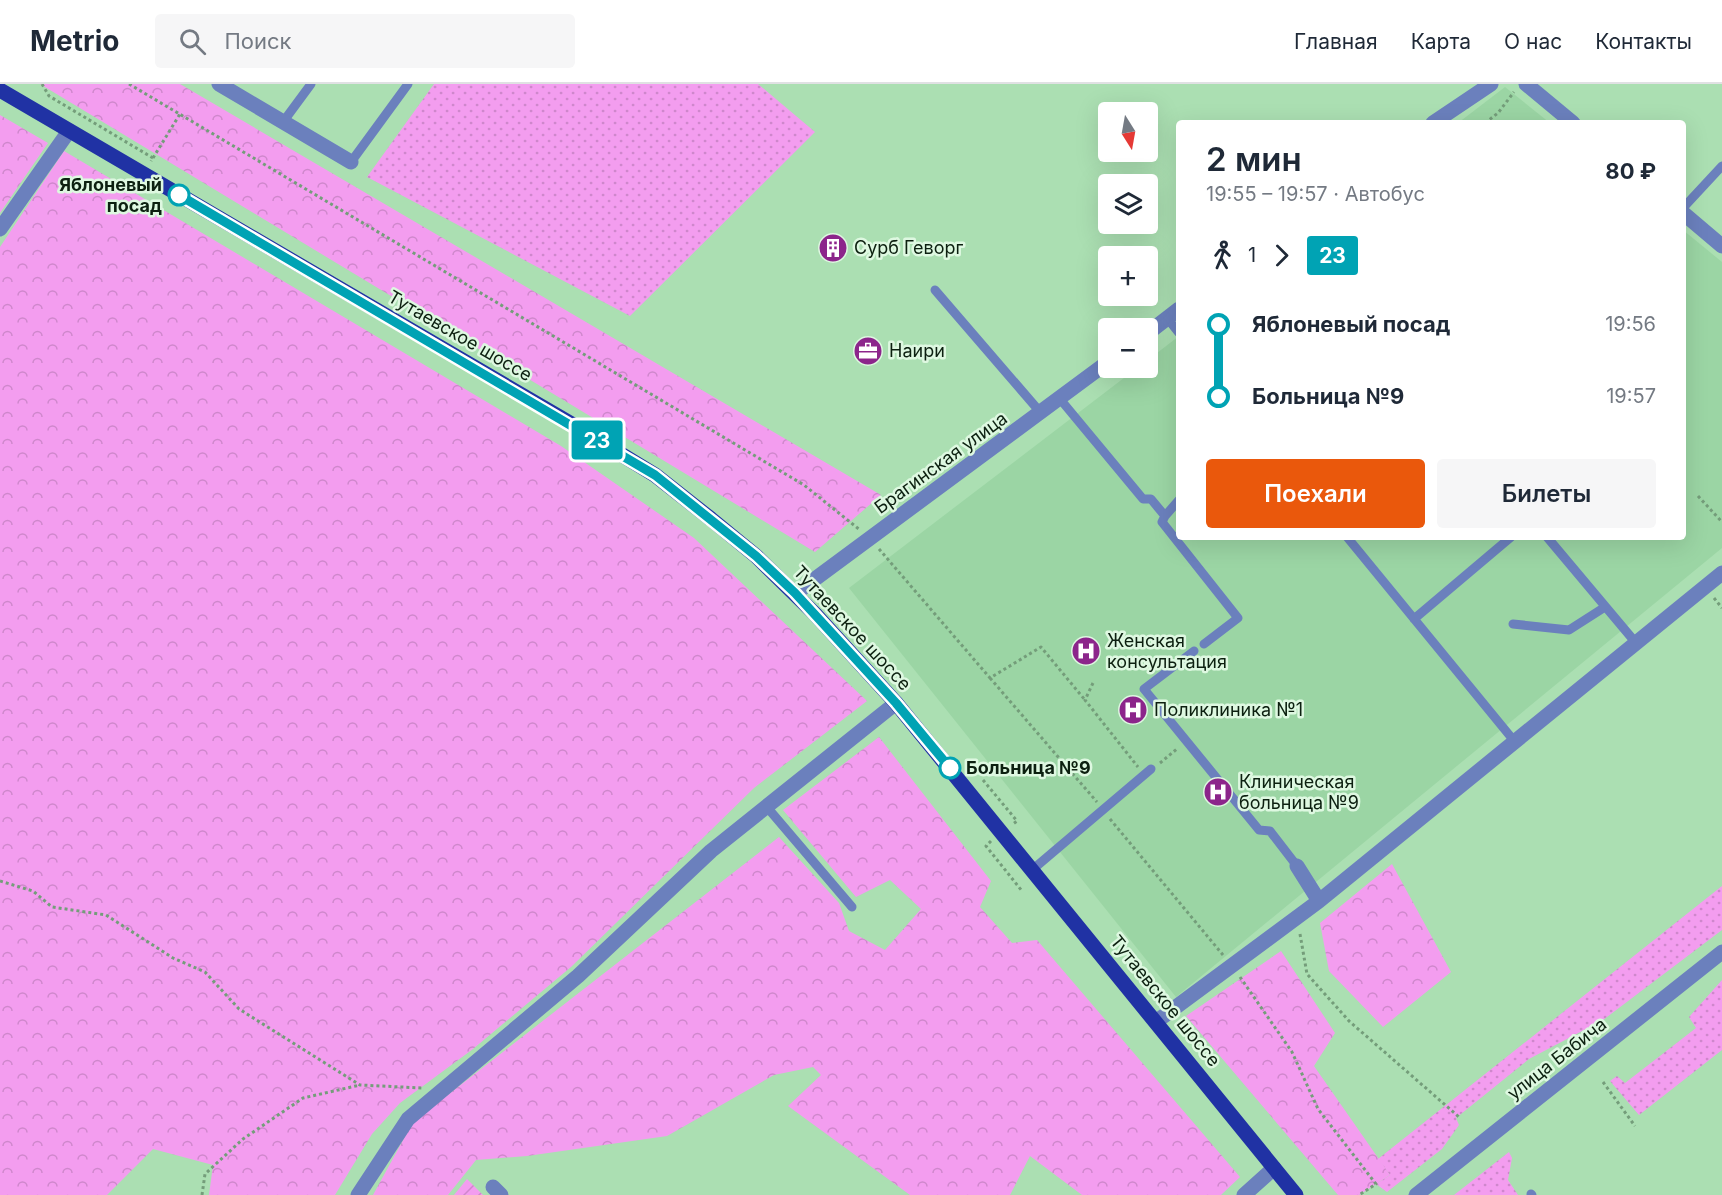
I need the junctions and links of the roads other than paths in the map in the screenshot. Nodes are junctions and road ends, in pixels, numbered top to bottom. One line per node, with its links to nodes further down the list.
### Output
1 (219, 84): 9 (street)
2 (311, 84): 9 (lane)
3 (408, 84): 11 (lane)
4 (1491, 84): 7 (street)
5 (1521, 88): 8 (street)
6 (0, 90): 10 (main road, Тутаевское шоссе)
7 (1437, 120)
8 (1569, 120)
9 (283, 122): 11 (street)
10 (69, 131): 15 (street); 29 (main road, Тутаевское шоссе)
11 (351, 162)
12 (1722, 166): 13 (lane)
13 (1686, 205)
14 (1686, 216): 16 (street)
15 (0, 229)
16 (1722, 246)
17 (935, 290): 22 (lane)
18 (1173, 314): 19 (street)
19 (1158, 325)
20 (1098, 370): 21 (street, Брагинская улица)
21 (1060, 399): 22 (street, Брагинская улица); 24 (lane)
22 (1041, 413): 29 (street, Брагинская улица)
23 (1176, 503): 24 (lane)
24 (1164, 516): 34 (lane)
25 (1349, 540): 31 (lane)
26 (1507, 540): 31 (lane)
27 (1549, 540): 30 (lane)
28 (1722, 573): 33 (street)
29 (795, 593): 36 (main road, Тутаевское шоссе)
30 (1605, 608): 32 (lane); 33 (lane)
31 (1414, 619): 37 (lane)
32 (1513, 624)
33 (1636, 643): 37 (street)
34 (1204, 644)
35 (1194, 651): 40 (lane)
36 (896, 703): 39 (street); 41 (main road, Тутаевское шоссе)
37 (1515, 742): 42 (street)
38 (1148, 773): 41 (lane)
39 (766, 806): 43 (lane); 48 (street)
40 (1297, 866): 42 (street)
41 (1032, 870): 45 (main road, Тутаевское шоссе)
42 (1319, 902): 45 (street)
43 (852, 907)
44 (1722, 952): 47 (street, улица Бабича)
45 (1157, 1021): 46 (main road, Тутаевское шоссе)
46 (1274, 1168): 49 (street); 50 (main road, Тутаевское шоссе)
47 (1426, 1192)
48 (358, 1195)
49 (1244, 1195)
50 (1296, 1195)

